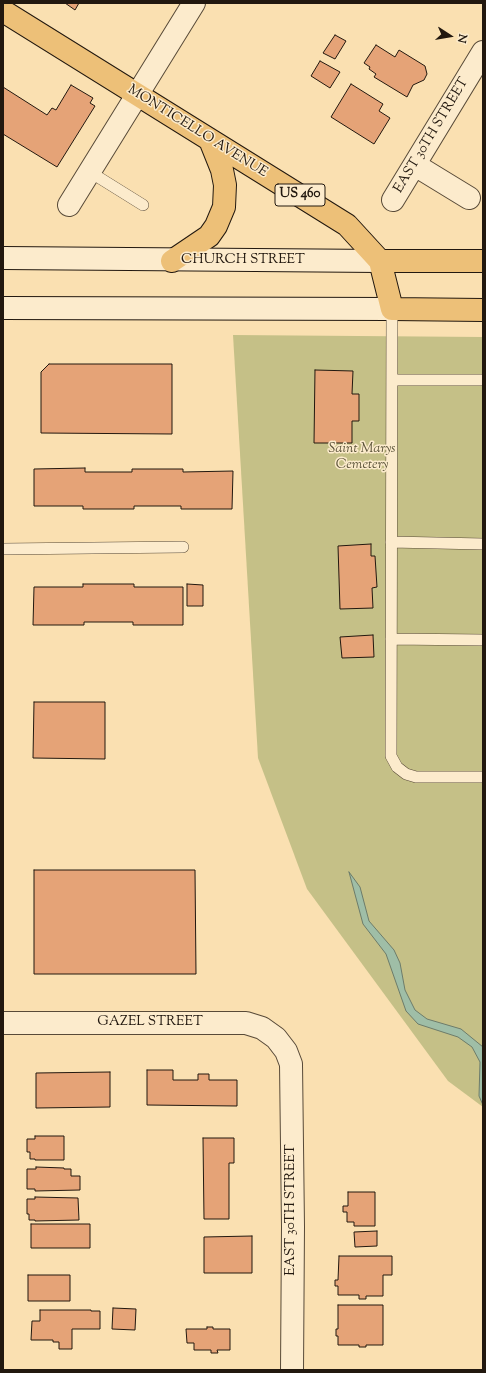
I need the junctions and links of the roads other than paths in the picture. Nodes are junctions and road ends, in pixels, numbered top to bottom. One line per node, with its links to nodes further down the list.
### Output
1 (194, 3): 4 (street)
2 (3, 11): 4 (main road, MONTICELLO AVENUE / US 460)
3 (483, 52): 6 (street, EAST 30TH STREET)
4 (137, 95): 5 (main road, MONTICELLO AVENUE / US 460); 7 (street)
5 (210, 140): 13 (main road); 15 (main road, MONTICELLO AVENUE / US 460)
6 (415, 165): 8 (street); 9 (street, EAST 30TH STREET)
7 (90, 172): 10 (street); 11 (lane)
8 (469, 198)
9 (394, 200)
10 (70, 205)
11 (143, 205)
12 (3, 258): 13 (street, CHURCH STREET)
13 (172, 260): 15 (street, CHURCH STREET)
14 (483, 260): 15 (main road, CHURCH STREET)
15 (380, 261): 17 (main road, MONTICELLO AVENUE / US 460)
16 (3, 308): 17 (street)
17 (392, 309): 18 (main road); 19 (lane)
18 (483, 310)
19 (392, 380): 20 (lane); 21 (lane)
20 (483, 380)
21 (391, 542): 22 (lane); 25 (lane)
22 (483, 544)
23 (183, 547): 24 (lane)
24 (3, 549)
25 (391, 639): 26 (lane); 27 (lane)
26 (483, 640)
27 (483, 777)
28 (3, 1024): 29 (street, GAZEL STREET)
29 (286, 1051): 30 (street, EAST 30TH STREET)
30 (292, 1370)

